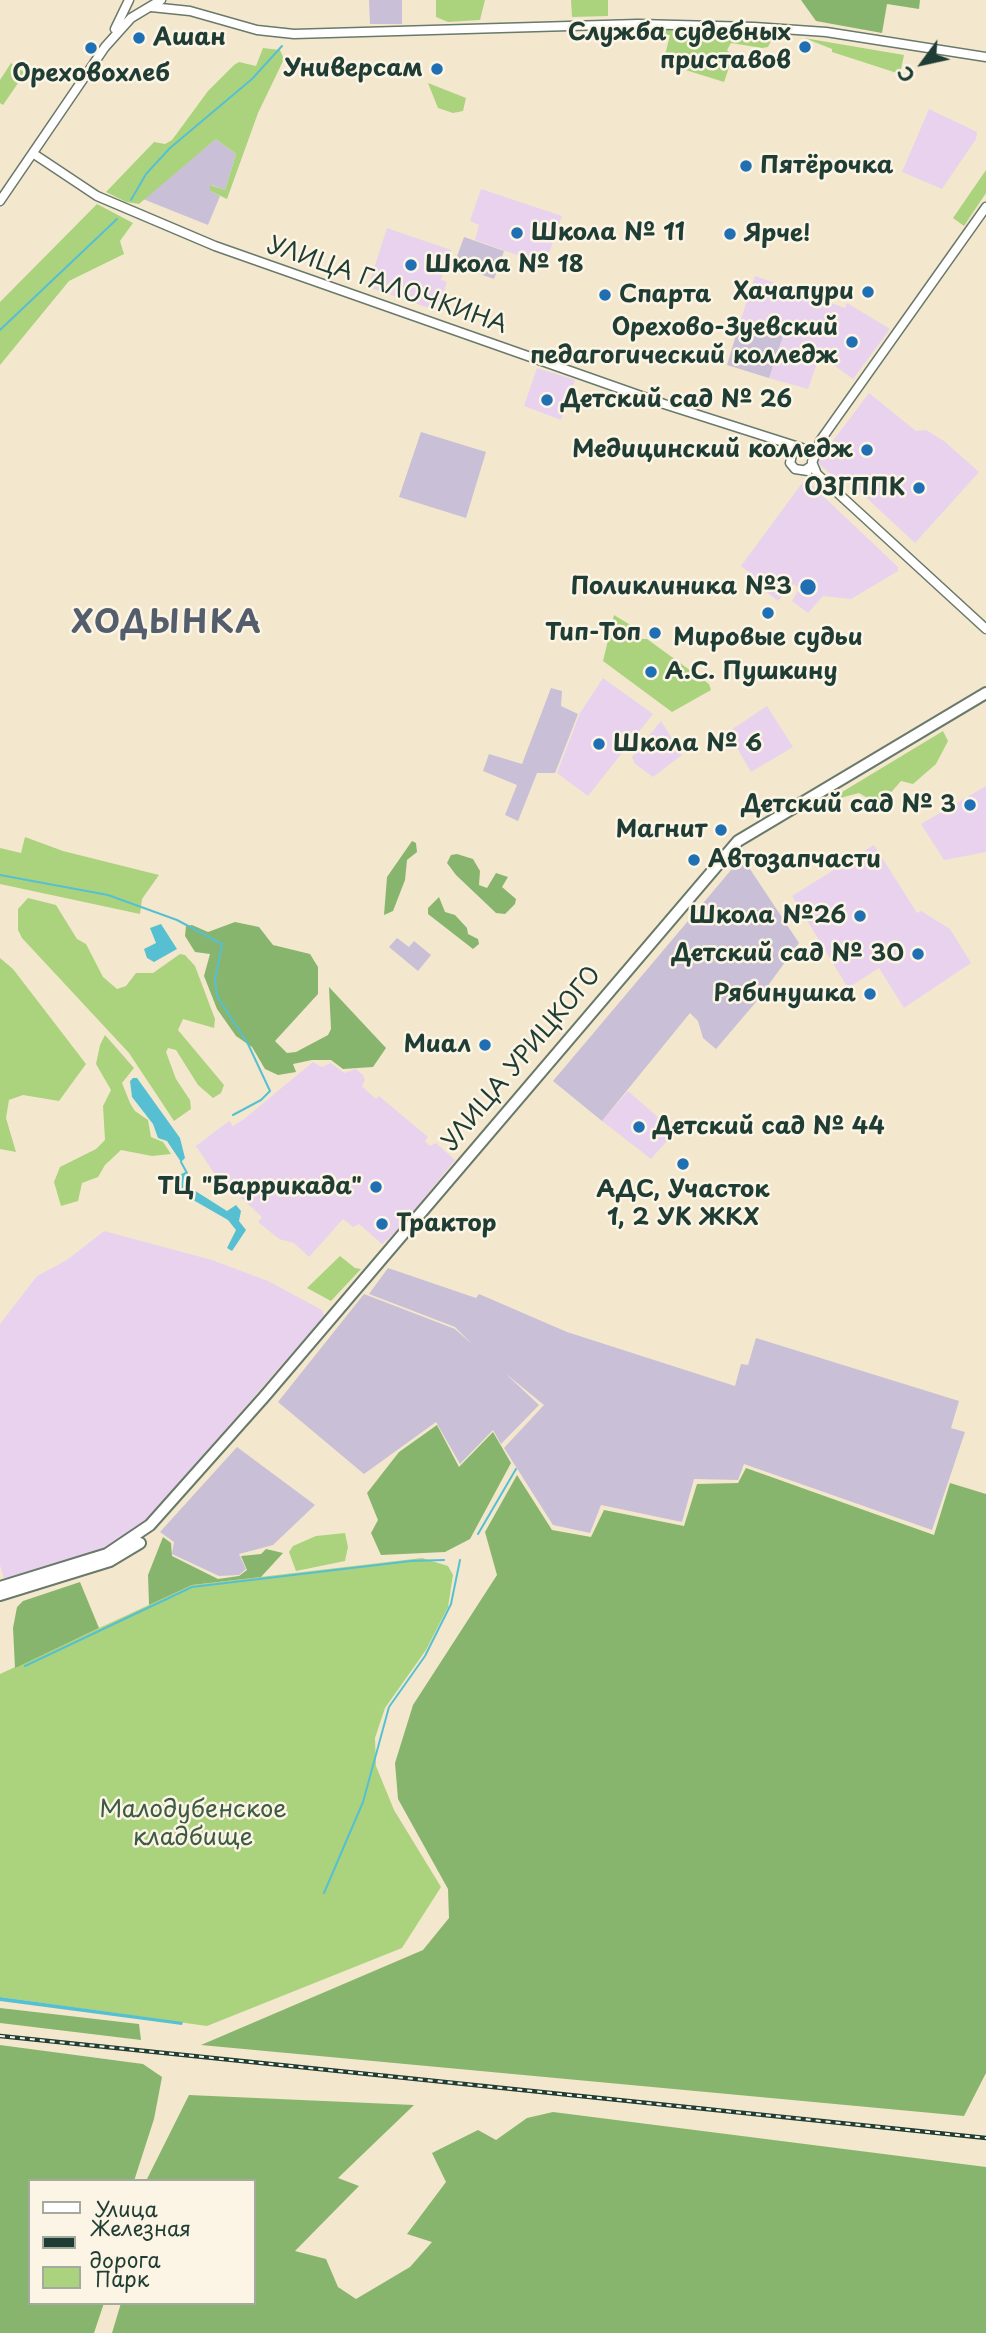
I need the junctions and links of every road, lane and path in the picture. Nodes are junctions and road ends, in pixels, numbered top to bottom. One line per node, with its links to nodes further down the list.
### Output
1 (130, 0): 4 (street); 6 (street)
2 (161, 0): 4 (street)
3 (172, 0): 5 (street)
4 (148, 8): 5 (street); 6 (street)
5 (190, 11): 7 (street)
6 (105, 47): 8 (street)
7 (986, 57)
8 (34, 153): 9 (street); 12 (street, УЛИЦА ГАЛОЧКИНА)
9 (0, 201)
10 (986, 207): 11 (street)
11 (820, 440): 13 (street); 14 (street)
12 (781, 443): 13 (street, УЛИЦА ГАЛОЧКИНА); 15 (street)
13 (804, 448): 14 (street); 15 (street)
14 (812, 459): 16 (street); 17 (street)
15 (789, 460): 16 (street)
16 (805, 470): 17 (street)
17 (817, 474): 18 (street)
18 (986, 629)
19 (986, 693): 20 (highway, УЛИЦА УРИЦКОГО)
20 (337, 1315): 21 (highway); 22 (highway)
21 (0, 1587)
22 (0, 1595)

